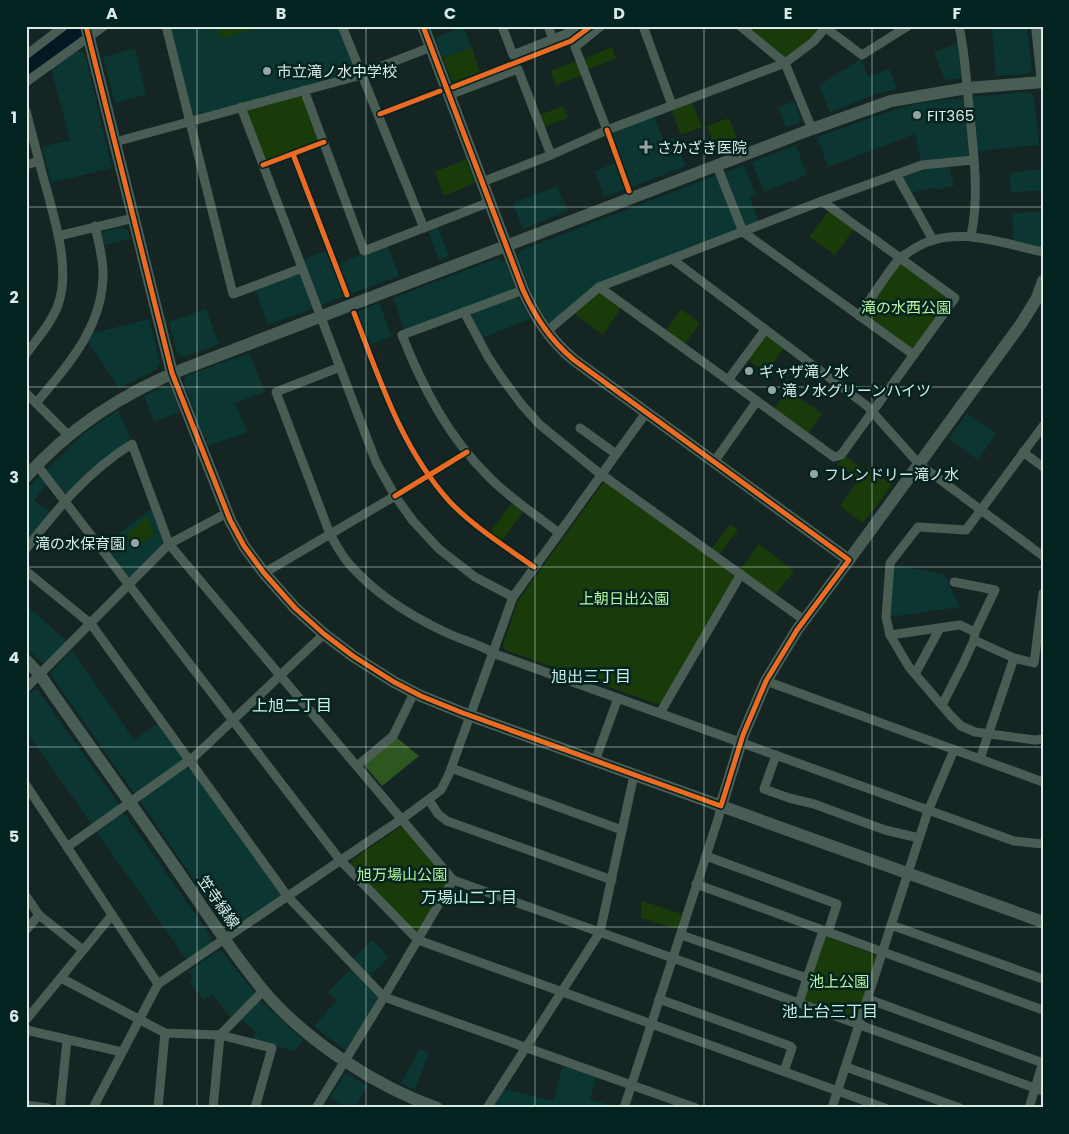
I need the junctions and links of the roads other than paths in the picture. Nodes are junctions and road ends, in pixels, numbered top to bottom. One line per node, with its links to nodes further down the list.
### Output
1 (64, 26): 19 (street)
2 (104, 26): 16 (street)
3 (166, 26): 30 (street)
4 (342, 26): 21 (street)
5 (423, 26): 18 (street)
6 (502, 26): 17 (street)
7 (548, 26): 17 (street)
8 (577, 26): 17 (street)
9 (601, 26): 32 (street)
10 (643, 26): 27 (street)
11 (740, 26): 20 (street)
12 (908, 26): 15 (street)
13 (959, 26): 24 (street)
14 (1037, 26): 23 (street)
15 (826, 27): 20 (street)
16 (88, 32): 22 (street); 33 (street)
17 (553, 40)
18 (431, 47): 21 (street); 26 (street)
19 (26, 55)
20 (785, 63): 27 (street); 31 (street)
21 (361, 74): 25 (street); 45 (street)
22 (26, 82)
23 (1043, 82): 24 (street)
24 (967, 88): 31 (street); 35 (street)
25 (304, 90): 28 (street); 45 (street)
26 (449, 95): 34 (street); 40 (street)
27 (672, 106): 32 (street)
28 (241, 107): 30 (street); 54 (street)
29 (26, 111): 36 (street)
30 (190, 122): 33 (street); 54 (street)
31 (812, 129): 38 (street)
32 (607, 130): 34 (street)
33 (115, 142): 43 (street)
34 (551, 155): 40 (street)
35 (973, 160): 39 (street); 48 (street)
36 (39, 161): 37 (street); 47 (street)
37 (26, 165)
38 (717, 166): 46 (street); 50 (street)
39 (896, 174): 41 (street); 49 (street)
40 (482, 182): 42 (street)
41 (822, 201): 46 (street); 52 (street)
42 (490, 202): 45 (street); 50 (street)
43 (134, 218): 44 (street); 67 (street)
44 (95, 226): 47 (street); 71 (street)
45 (424, 228)
46 (743, 232): 53 (street); 60 (street)
47 (58, 236): 64 (street)
48 (972, 236): 49 (street); 51 (street)
49 (933, 240): 52 (street)
50 (506, 246): 57 (street); 61 (street)
51 (1043, 252)
52 (900, 258): 60 (street); 65 (street)
53 (672, 259): 56 (street); 62 (street)
54 (302, 268): 61 (street)
55 (1043, 281): 58 (street)
56 (599, 287): 63 (street); 68 (street)
57 (523, 290): 59 (street); 63 (street)
58 (1040, 300): 80 (street)
59 (464, 312): 83 (street); 89 (street)
60 (859, 316): 65 (street)
61 (320, 317): 66 (street); 67 (street)
62 (765, 330): 68 (street); 72 (street)
63 (546, 332): 73 (street)
64 (26, 354)
65 (914, 355): 72 (street)
66 (340, 367): 85 (street); 90 (street)
67 (172, 373): 76 (street); 88 (street)
68 (728, 380): 70 (street)
69 (26, 393): 71 (street)
70 (757, 402): 72 (street); 79 (street)
71 (36, 403): 76 (street)
72 (872, 412): 80 (street)
73 (646, 413): 78 (street); 79 (street)
74 (1043, 426): 77 (street)
75 (580, 428): 78 (street)
76 (68, 435): 81 (street)
77 (1023, 452): 82 (street); 87 (street)
78 (616, 454): 83 (street)
79 (714, 462): 94 (street)
80 (919, 464): 87 (street); 94 (street)
81 (37, 466): 84 (street); 86 (street)
82 (1043, 467)
83 (602, 474): 89 (street); 97 (street)
84 (26, 477)
85 (395, 496): 90 (street); 101 (street)
86 (65, 502): 91 (street); 92 (street); 99 (street)
87 (980, 510): 93 (street); 106 (street)
88 (227, 513): 91 (street); 96 (street)
89 (559, 532): 101 (street)
90 (330, 534): 96 (street); 108 (street)
91 (169, 544): 99 (street); 114 (street)
92 (26, 549)
93 (1043, 556)
94 (849, 560): 102 (street)
95 (26, 571): 103 (street)
96 (264, 572): 105 (street)
97 (741, 574): 102 (street); 120 (street)
98 (954, 582): 107 (street)
99 (129, 585): 103 (street); 122 (street)
100 (1043, 592): 111 (street)
101 (513, 597): 108 (street)
102 (804, 620): 115 (street)
103 (91, 624): 113 (street); 130 (street)
104 (940, 628): 106 (street); 107 (street); 112 (street)
105 (324, 634): 114 (street); 117 (street)
106 (890, 635): 112 (street)
107 (974, 636): 109 (street); 119 (street)
108 (493, 652): 118 (street); 121 (street)
109 (1014, 658): 111 (street); 123 (street)
110 (26, 660): 113 (street, 笠寺緑線)
111 (1038, 664)
112 (915, 674): 119 (street)
113 (40, 675): 116 (street); 137 (street, 笠寺緑線)
114 (280, 675): 122 (street); 131 (street)
115 (766, 681): 125 (street); 126 (street)
116 (26, 688)
117 (414, 693): 121 (street); 131 (street)
118 (618, 698): 120 (street); 129 (street)
119 (942, 705): 123 (street)
120 (660, 713): 125 (street)
121 (470, 716): 129 (street); 132 (street)
122 (233, 720): 130 (street); 146 (street)
123 (988, 735): 124 (street); 128 (street)
124 (1043, 739)
125 (741, 742): 127 (street); 138 (street)
126 (954, 750): 128 (street); 139 (street)
127 (776, 756): 139 (street); 142 (street)
128 (980, 759): 134 (street)
129 (595, 760): 133 (street)
130 (190, 761): 137 (street); 152 (street)
131 (357, 766): 140 (street)
132 (451, 768): 136 (street); 141 (street)
133 (634, 774): 138 (street); 141 (street)
134 (1043, 782)
135 (27, 789): 144 (street)
136 (429, 800): 140 (street); 149 (street)
137 (130, 803): 144 (street); 161 (street, 笠寺緑線)
138 (721, 806): 145 (street); 147 (street)
139 (928, 811): 142 (street); 143 (street)
140 (402, 818): 146 (street); 148 (street)
141 (622, 830): 149 (street)
142 (919, 838): 147 (street)
143 (1043, 844)
144 (67, 847): 154 (street)
145 (706, 856): 150 (street); 158 (street)
146 (340, 860): 152 (street); 162 (street)
147 (908, 873): 155 (street); 156 (street)
148 (453, 880): 159 (street); 162 (street)
149 (612, 880): 159 (street)
150 (696, 884): 158 (street); 160 (street)
151 (26, 896): 153 (street)
152 (288, 897): 161 (street); 172 (street)
153 (39, 915): 157 (street); 163 (street)
154 (112, 915): 163 (street); 169 (street)
155 (1043, 922)
156 (891, 924): 164 (street); 168 (street)
157 (26, 930)
158 (826, 931): 164 (street); 167 (street)
159 (600, 932): 165 (street); 171 (street)
160 (681, 935): 165 (street); 167 (street)
161 (225, 939): 169 (street); 170 (street, 笠寺緑線)
162 (418, 940): 171 (street); 172 (street)
163 (83, 950): 166 (street)
164 (883, 952): 174 (street); 176 (street)
165 (673, 958): 173 (street); 175 (street)
166 (61, 978): 177 (street); 178 (street)
167 (807, 978): 175 (street)
168 (1043, 979)
169 (158, 984): 177 (street)
170 (264, 990): 183 (street); 187 (street, 笠寺緑線)
171 (562, 992): 179 (street); 185 (street)
172 (384, 997): 185 (street); 187 (street)
173 (659, 999): 179 (street); 190 (street)
174 (868, 999): 180 (street); 188 (street)
175 (799, 1003): 180 (street)
176 (1043, 1010)
177 (140, 1019): 182 (street); 186 (street)
178 (26, 1020)
179 (651, 1024): 190 (street); 191 (street)
180 (859, 1025): 189 (street); 192 (street)
181 (26, 1030): 184 (street)
182 (165, 1033): 183 (street); 198 (street)
183 (220, 1034): 199 (street); 200 (street)
184 (67, 1040): 186 (street); 196 (street)
185 (526, 1047): 191 (street); 203 (street)
186 (122, 1052): 197 (street)
187 (345, 1061): 201 (street); 202 (street, 笠寺緑線)
188 (1043, 1062): 192 (street)
189 (846, 1067): 193 (street); 208 (street)
190 (784, 1071): 193 (street)
191 (632, 1085): 204 (street); 205 (street)
192 (1039, 1090): 209 (street)
193 (838, 1091): 206 (street); 207 (street)
194 (26, 1104): 195 (street)
195 (48, 1108)
196 (60, 1108)
197 (93, 1108)
198 (158, 1108)
199 (213, 1108)
200 (255, 1108)
201 (316, 1108)
202 (437, 1108)
203 (487, 1108)
204 (624, 1108)
205 (696, 1108)
206 (832, 1108)
207 (885, 1108)
208 (960, 1108)
209 (1029, 1108)

